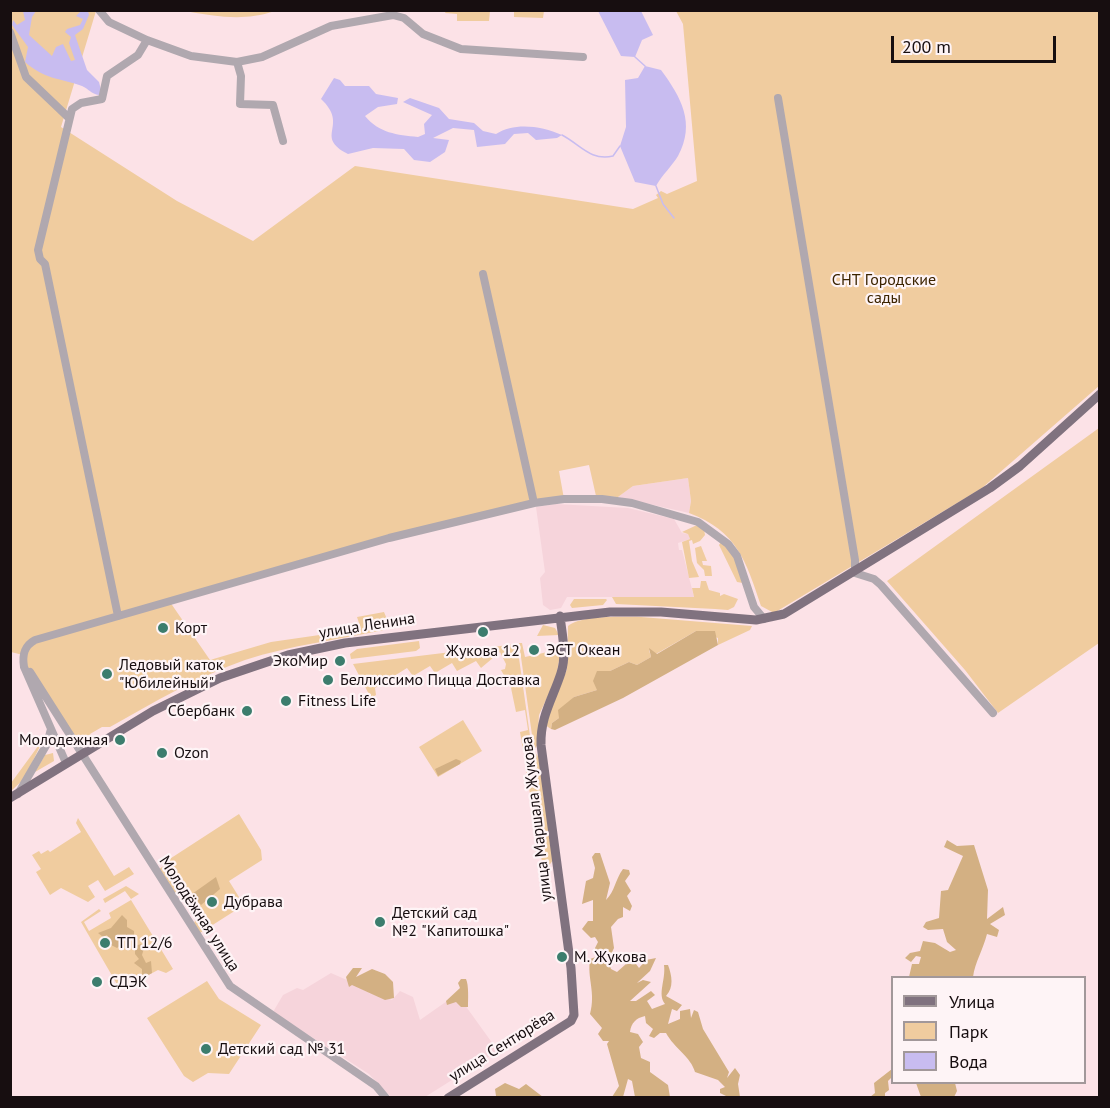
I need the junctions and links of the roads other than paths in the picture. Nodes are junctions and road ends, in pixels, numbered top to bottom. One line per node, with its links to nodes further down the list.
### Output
1 (99, 10): 5 (street)
2 (405, 10): 3 (street)
3 (399, 16): 6 (street); 7 (street)
4 (10, 32): 9 (street)
5 (147, 40): 7 (street); 9 (street)
6 (583, 57)
7 (237, 62): 10 (street)
8 (778, 98): 14 (street)
9 (69, 118): 15 (street)
10 (283, 141)
11 (483, 274): 13 (street)
12 (1100, 394): 14 (main road)
13 (534, 503): 15 (street); 17 (street)
14 (855, 573): 17 (main road); 19 (street)
15 (118, 616): 18 (street)
16 (560, 616): 17 (main road, улица Ленина); 21 (main road, улица Ленина); 24 (main road, улица Маршала Жукова)
17 (764, 619)
18 (23, 660): 20 (street); 21 (street, Молодёжная улица)
19 (993, 713)
20 (51, 729): 22 (street); 23 (street)
21 (82, 753): 22 (main road, улица Ленина); 25 (street, Молодёжная улица)
22 (66, 763): 23 (main road, улица Ленина)
23 (14, 796)
24 (571, 1021): 26 (main road, улица Сентюрёва)
25 (386, 1098)
26 (448, 1098)

